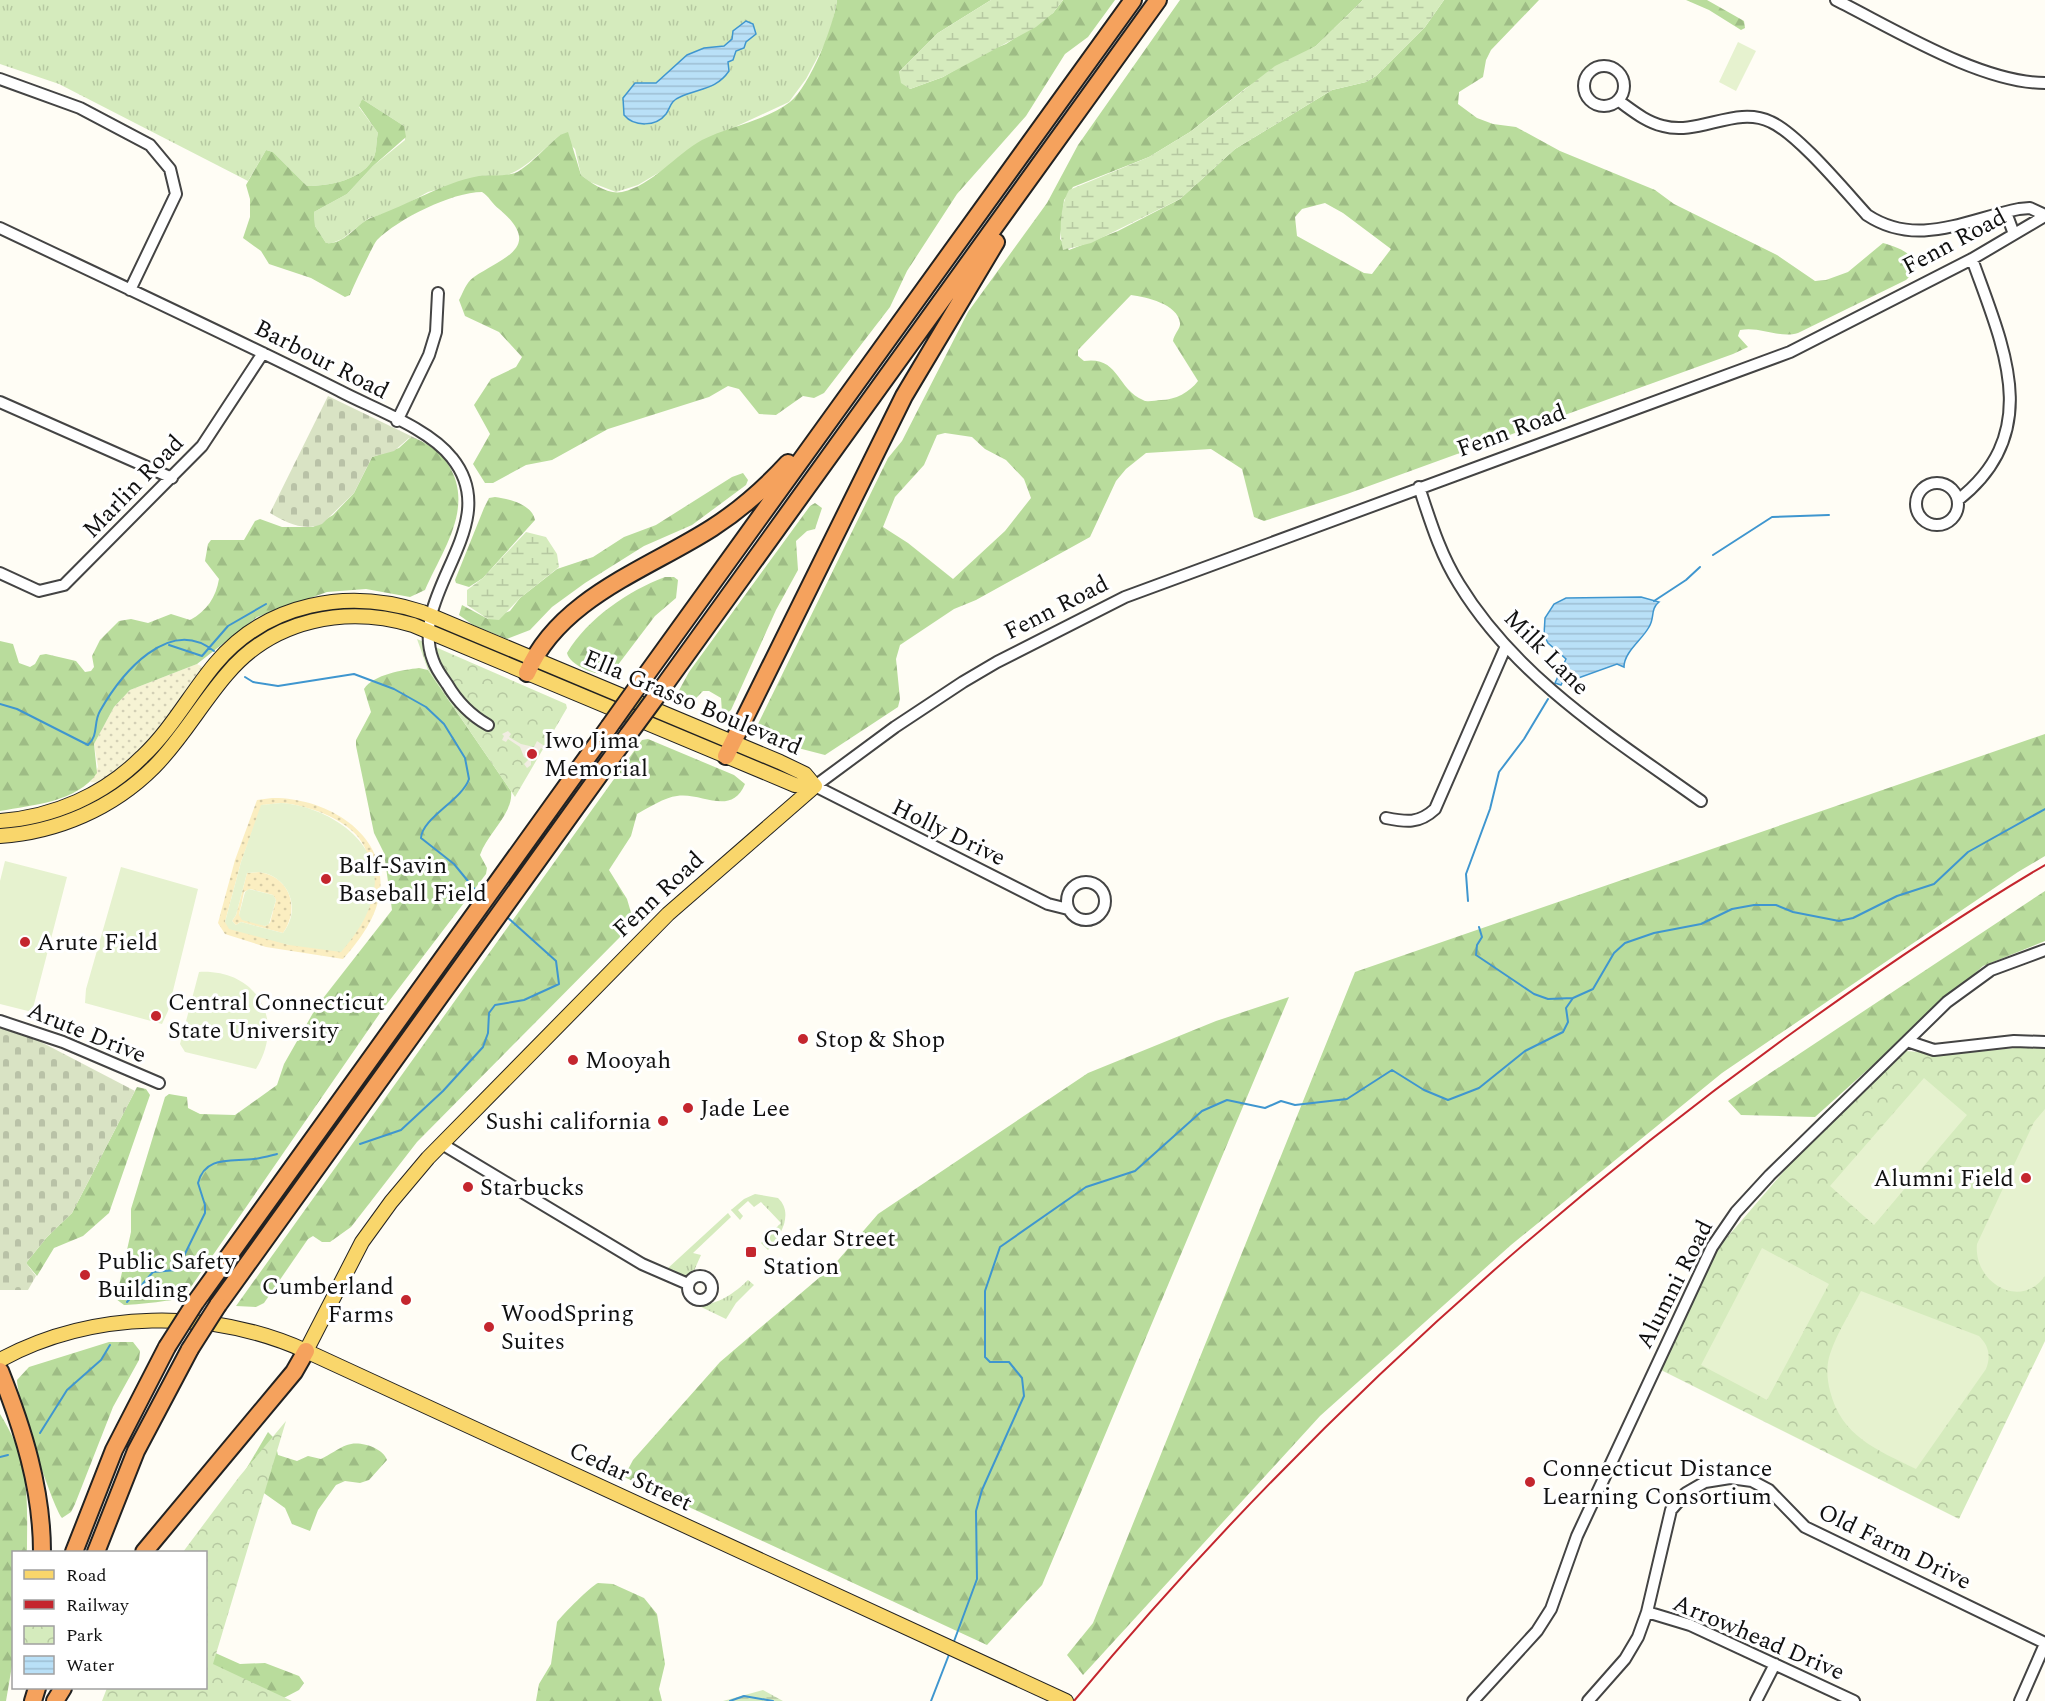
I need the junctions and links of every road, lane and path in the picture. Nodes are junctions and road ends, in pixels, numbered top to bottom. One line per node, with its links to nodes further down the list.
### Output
1 (1133, 0): 17 (highway)
2 (1158, 0): 7 (highway)
3 (1836, 0): 5 (street)
4 (0, 79): 13 (street)
5 (2045, 83)
6 (1619, 100): 8 (street)
7 (1083, 105): 32 (highway); 51 (highway, bridge)
8 (2001, 213): 9 (street); 11 (street)
9 (2045, 216): 11 (street, Fenn Road)
10 (0, 228): 13 (street, Barbour Road)
11 (2014, 234): 12 (street, Fenn Road)
12 (1972, 259): 20 (street, Fenn Road); 21 (street)
13 (130, 290): 15 (street, Barbour Road)
14 (438, 293): 18 (street)
15 (263, 353): 18 (street, Barbour Road); 19 (street, Marlin Road)
16 (0, 402): 19 (street)
17 (843, 402): 28 (highway); 50 (highway, bridge)
18 (398, 421): 23 (street, Barbour Road)
19 (172, 478): 22 (street, Marlin Road)
20 (1419, 487): 27 (street, Milk Lane); 33 (street, Fenn Road)
21 (1958, 500): 21 (street)
22 (0, 573)
23 (432, 616): 24 (main road, Ella Grasso Boulevard); 25 (street, Barbour Road); 28 (main road, Ella Grasso Boulevard)
24 (252, 631): 26 (main road); 29 (main road, Ella Grasso Boulevard)
25 (431, 632): 26 (main road, Ella Grasso Boulevard); 28 (main road, Ella Grasso Boulevard); 31 (street, Barbour Road)
26 (260, 644): 30 (main road, Ella Grasso Boulevard)
27 (1506, 646): 34 (street, Milk Lane); 35 (street)
28 (530, 666): 32 (main road, Ella Grasso Boulevard)
29 (185, 705): 30 (main road); 36 (main road, Ella Grasso Boulevard)
30 (198, 713): 37 (main road, Ella Grasso Boulevard)
31 (488, 725)
32 (729, 749): 33 (main road, Ella Grasso Boulevard)
33 (815, 786): 38 (street, Holly Drive); 44 (main road, Fenn Road)
34 (1701, 801)
35 (1386, 818)
36 (0, 820)
37 (0, 836)
38 (1068, 909)
39 (2045, 950): 41 (street, Alumni Road)
40 (0, 1021): 43 (street, Arute Drive)
41 (1907, 1041): 42 (street); 57 (street, Alumni Road)
42 (2045, 1042)
43 (159, 1083)
44 (442, 1144): 45 (street); 46 (main road, Fenn Road)
45 (688, 1284)
46 (306, 1351): 47 (main road, Cedar Street); 52 (highway); 56 (main road, Cedar Street)
47 (0, 1360)
48 (0, 1371): 49 (highway)
49 (42, 1551)
50 (74, 1551)
51 (96, 1551)
52 (145, 1551)
53 (1647, 1612): 54 (street, Old Farm Drive); 55 (street, Arrowhead Drive); 58 (street, Old Farm Drive)
54 (2045, 1644): 61 (street)
55 (1775, 1664): 59 (street); 60 (street, Arrowhead Drive)
56 (1066, 1701)
57 (1473, 1701)
58 (1588, 1701)
59 (1756, 1701)
60 (1854, 1701)
61 (2020, 1701)

